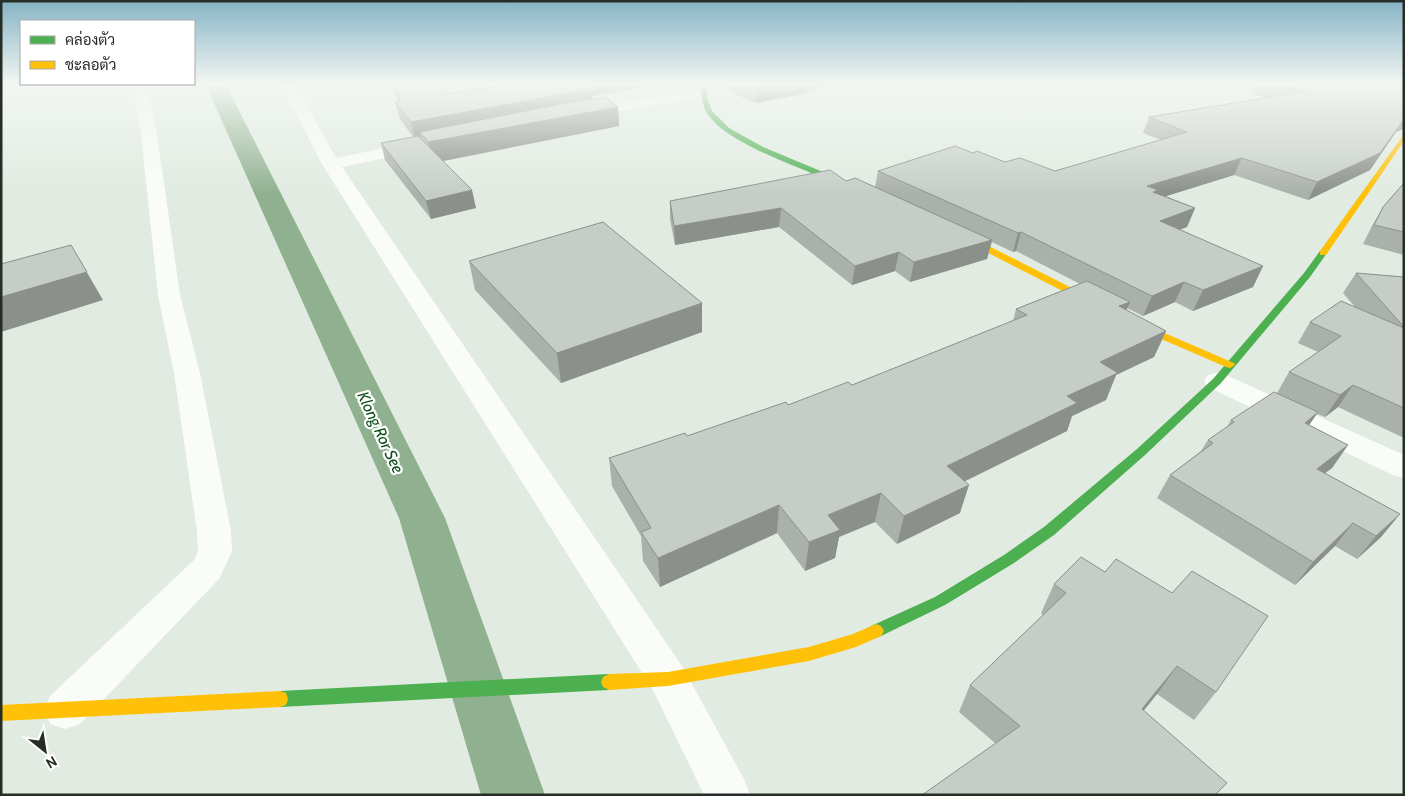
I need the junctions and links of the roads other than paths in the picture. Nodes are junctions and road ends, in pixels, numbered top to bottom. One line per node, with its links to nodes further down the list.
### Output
1 (146, 120): 12 (street)
2 (307, 120): 6 (street)
3 (715, 120): 7 (street)
4 (437, 142): 6 (street)
5 (1401, 143): 9 (street)
6 (331, 164): 11 (street)
7 (866, 192)
8 (947, 229): 9 (street)
9 (1223, 373): 10 (street); 11 (street)
10 (1404, 467)
11 (668, 679): 12 (street); 14 (street)
12 (65, 710): 13 (street)
13 (1, 714)
14 (728, 795)

